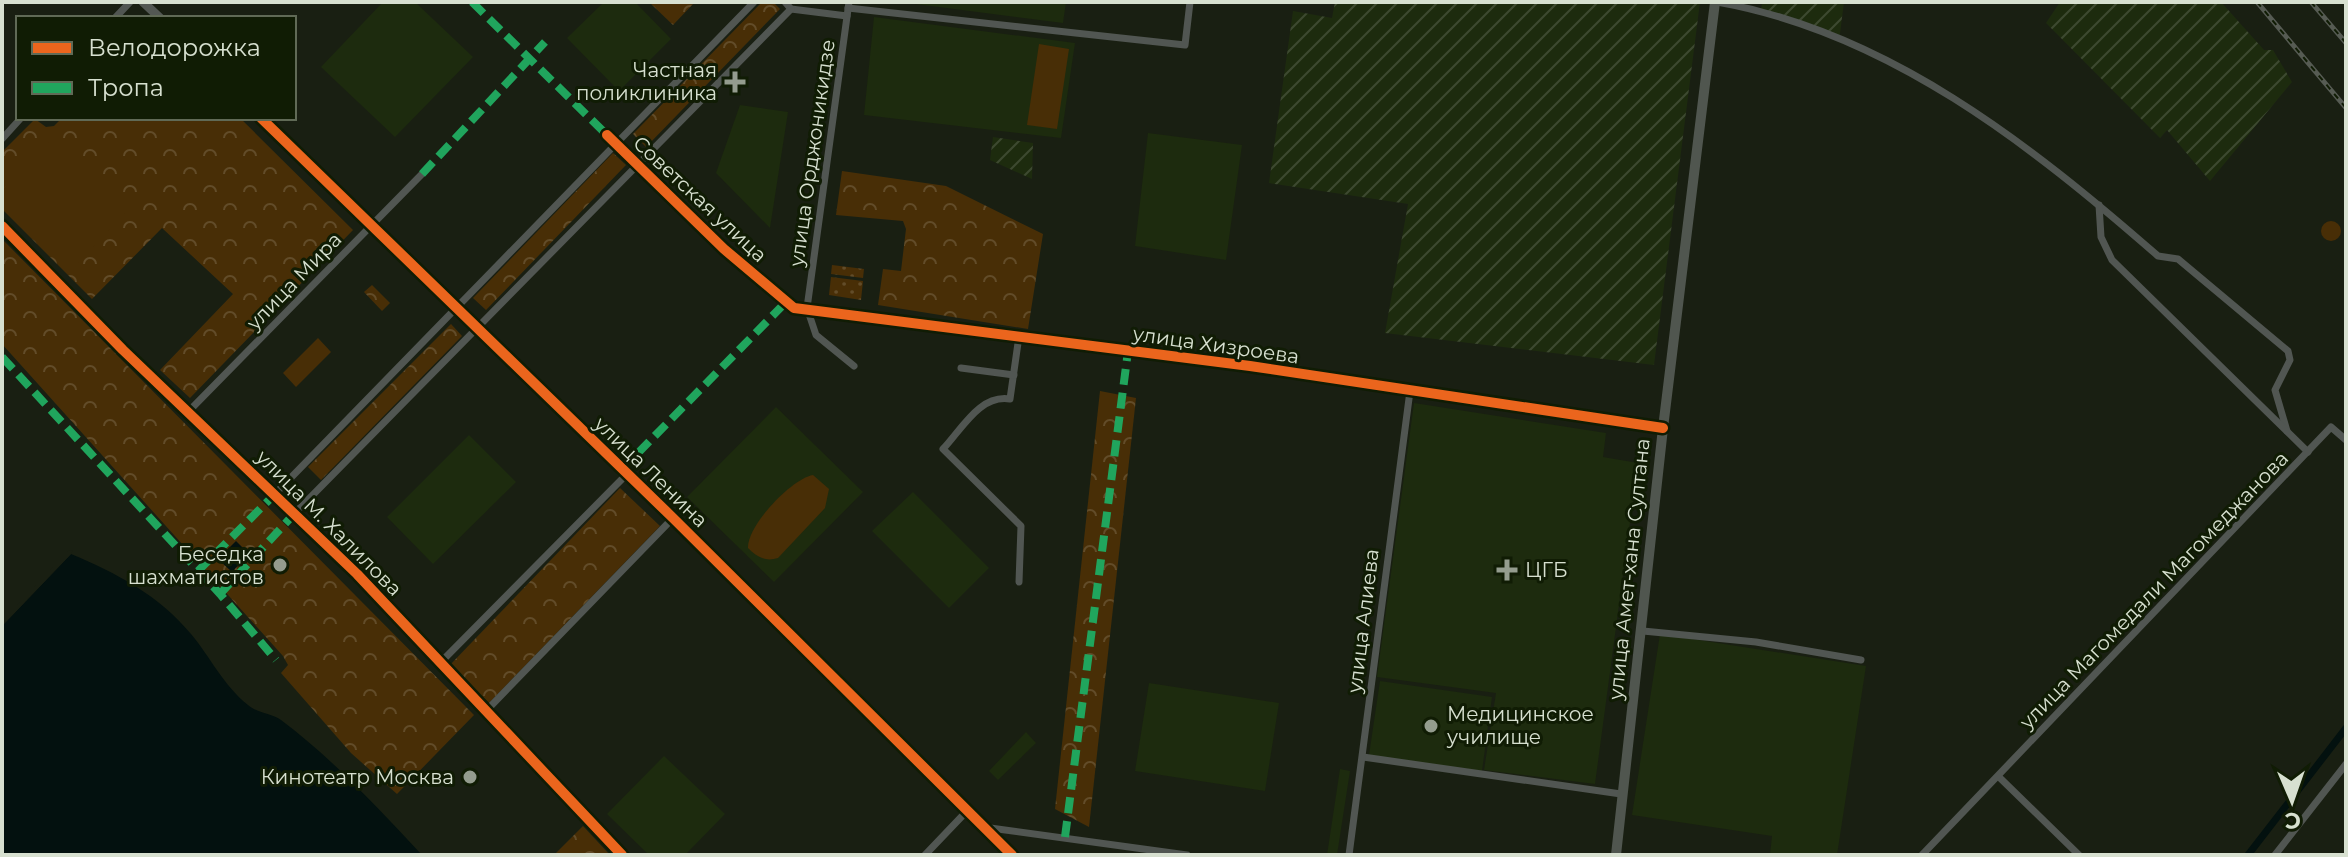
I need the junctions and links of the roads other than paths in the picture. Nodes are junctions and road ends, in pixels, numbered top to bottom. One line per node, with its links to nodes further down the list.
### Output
1 (143, 2): 7 (street)
2 (754, 2): 12 (street)
3 (1190, 2): 6 (street)
4 (1716, 2): 15 (street); 28 (main road, улица Амет-хана Султана)
5 (788, 6): 6 (street); 13 (street)
6 (848, 9): 20 (street, улица Орджоникидзе)
7 (158, 16)
8 (19, 120): 11 (street)
9 (263, 120): 16 (street, улица Ленина)
10 (607, 135): 12 (street, Советская улица)
11 (2, 139)
12 (616, 145): 13 (street, Советская улица); 19 (street)
13 (636, 164): 18 (street, Советская улица); 21 (street)
14 (422, 174): 16 (street, улица Мира)
15 (2099, 205): 29 (street, улица Магомедали Магомеджановa); 29 (street)
16 (371, 224): 19 (street, улица Ленина); 27 (street, улица Мира)
17 (2, 226): 27 (street, улица М. Халилова)
18 (770, 289): 20 (street, улица Хизроева)
19 (457, 306): 21 (street, улица Ленина); 33 (street)
20 (807, 308): 22 (street, улица Хизроева); 23 (street)
21 (479, 327): 32 (street, улица Ленина); 34 (street)
22 (1019, 336): 25 (street); 26 (street, улица Хизроева)
23 (854, 366)
24 (961, 368): 25 (street)
25 (1014, 375): 36 (street)
26 (1410, 391): 28 (street, улица Хизроева); 41 (street, улица Алиева)
27 (189, 411): 33 (street, улица М. Халилова)
28 (1663, 428): 37 (main road, улица Амет-хана Султана)
29 (2287, 431): 31 (street, улица Магомедали Магомеджановa)
30 (2346, 440): 31 (street)
31 (2308, 452): 43 (street, улица Магомедали Магомеджановa)
32 (627, 474): 35 (street, улица Ленина); 39 (street)
33 (275, 494): 34 (street, улица М. Халилова)
34 (295, 513): 39 (street, улица М. Халилова)
35 (673, 518): 40 (street); 45 (street, улица Ленина)
36 (1019, 582)
37 (1643, 631): 38 (street); 44 (main road, улица Амет-хана Султана)
38 (1861, 660)
39 (441, 662): 40 (street, улица М. Халилова)
40 (487, 710): 47 (street, улица М. Халилова)
41 (1363, 757): 44 (street); 51 (street, улица Алиева)
42 (2346, 764): 55 (street)
43 (1999, 777): 53 (street, улица Магомедали Магомеджановa); 54 (street)
44 (1621, 794): 52 (main road, улица Амет-хана Султана)
45 (966, 812): 46 (street, улица Ленина); 48 (street)
46 (981, 826): 49 (street, улица Ленина); 50 (street)
47 (622, 855)
48 (925, 855)
49 (1012, 855)
50 (1187, 855)
51 (1349, 855)
52 (1616, 855)
53 (1922, 855)
54 (2079, 855)
55 (2275, 855)

